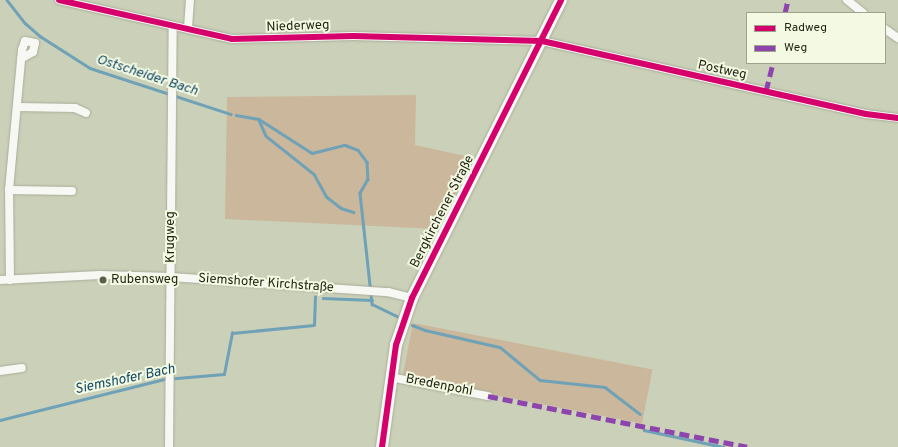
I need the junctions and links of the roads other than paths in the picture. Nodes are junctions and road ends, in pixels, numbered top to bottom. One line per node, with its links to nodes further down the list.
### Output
1 (59, 0): 6 (street, Niederweg)
2 (190, 0): 7 (street)
3 (561, 0): 10 (street, Bergkirchener Straße)
4 (847, 0): 5 (street)
5 (862, 12)
6 (174, 27): 7 (street, Niederweg); 17 (street, Krugweg)
7 (188, 28): 10 (street, Niederweg)
8 (886, 30): 9 (street)
9 (898, 38)
10 (542, 41): 14 (street, Postweg); 20 (street, Bergkirchener Straße)
11 (22, 58): 12 (street)
12 (17, 107): 13 (street); 15 (street)
13 (86, 113)
14 (898, 118)
15 (10, 190): 16 (street); 19 (street)
16 (72, 191)
17 (171, 277): 19 (street, Siemshofer Kirchstraße); 20 (street, Siemshofer Kirchstraße); 25 (street, Krugweg)
18 (0, 280): 19 (street, Siemshofer Kirchstraße)
19 (10, 280)
20 (412, 298): 23 (street, Bergkirchener Straße)
21 (22, 368): 22 (street)
22 (0, 371)
23 (390, 377): 24 (street, Bredenpohl); 26 (street, Bergkirchener Straße)
24 (488, 396)
25 (169, 447)
26 (382, 447)

